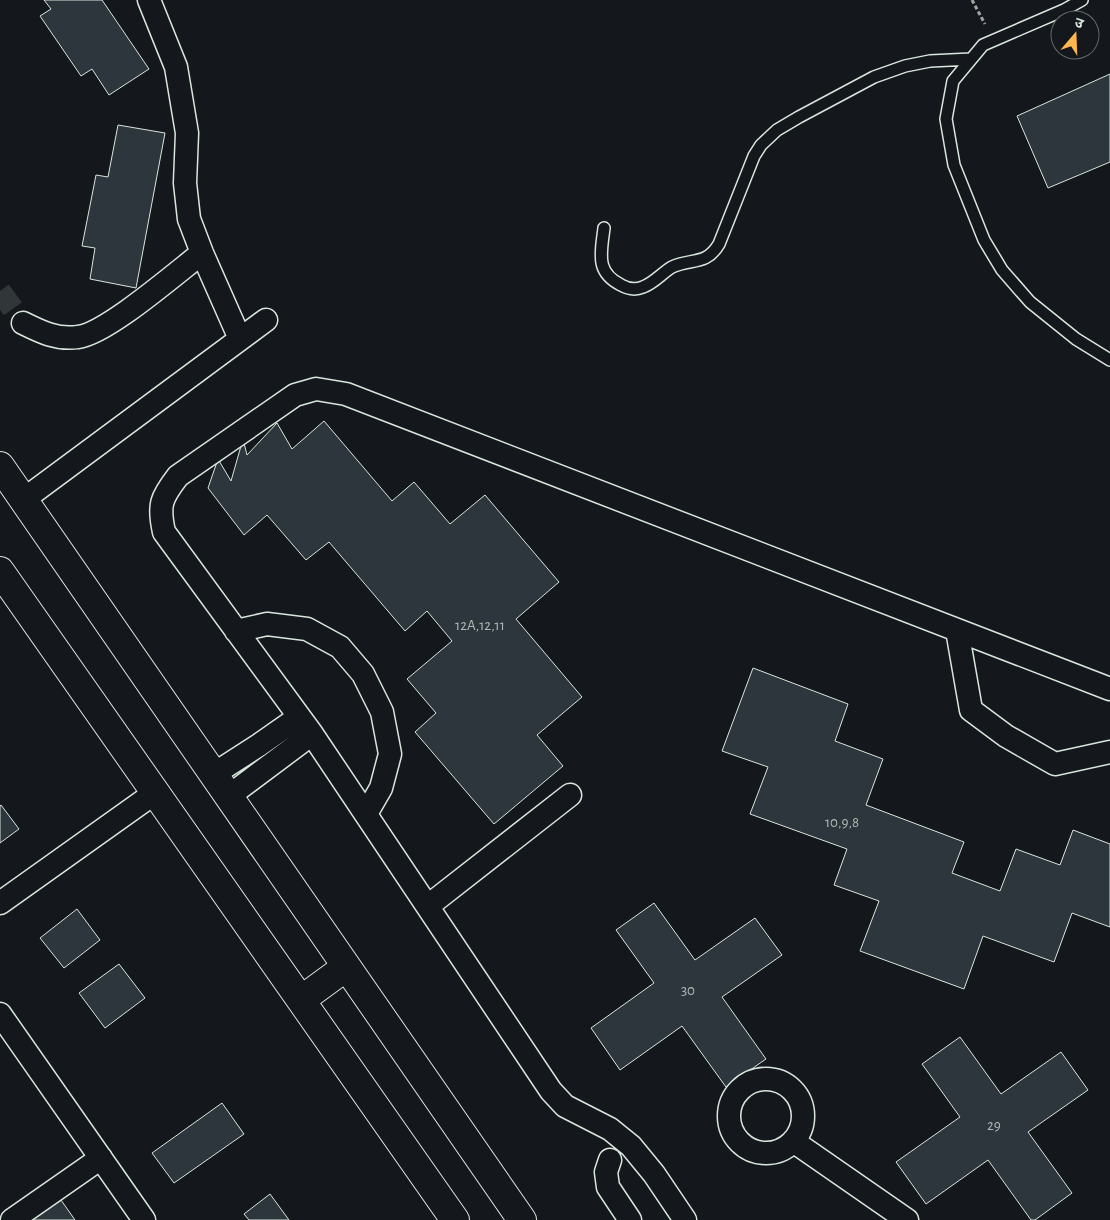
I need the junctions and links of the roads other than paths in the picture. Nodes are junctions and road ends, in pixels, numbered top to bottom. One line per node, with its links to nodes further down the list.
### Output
1 (149, 0): 5 (street)
2 (1082, 0): 3 (lane)
3 (971, 59): 4 (lane); 9 (lane)
4 (604, 228)
5 (202, 253): 7 (street); 8 (street)
6 (266, 320): 8 (street)
7 (23, 323)
8 (240, 339): 11 (street)
9 (1110, 360)
10 (0, 466): 11 (street)
11 (24, 500): 18 (street)
12 (0, 571): 19 (street)
13 (957, 630): 14 (street); 15 (street); 17 (street)
14 (236, 631): 16 (street); 21 (street)
15 (1110, 688)
16 (305, 726): 18 (street); 21 (street)
17 (1110, 752)
18 (221, 785): 24 (street)
19 (156, 792): 22 (street); 25 (street)
20 (570, 795): 23 (street)
21 (366, 814): 23 (street)
22 (0, 903)
23 (428, 906): 35 (street)
24 (346, 968): 25 (street); 33 (street)
25 (301, 1000): 32 (street)
26 (0, 1014): 28 (street)
27 (793, 1141): 36 (street)
28 (101, 1158): 30 (street); 31 (street)
29 (610, 1160): 34 (street)
30 (12, 1220)
31 (144, 1220)
32 (455, 1220)
33 (522, 1220)
34 (630, 1220)
35 (685, 1220)
36 (908, 1220)

